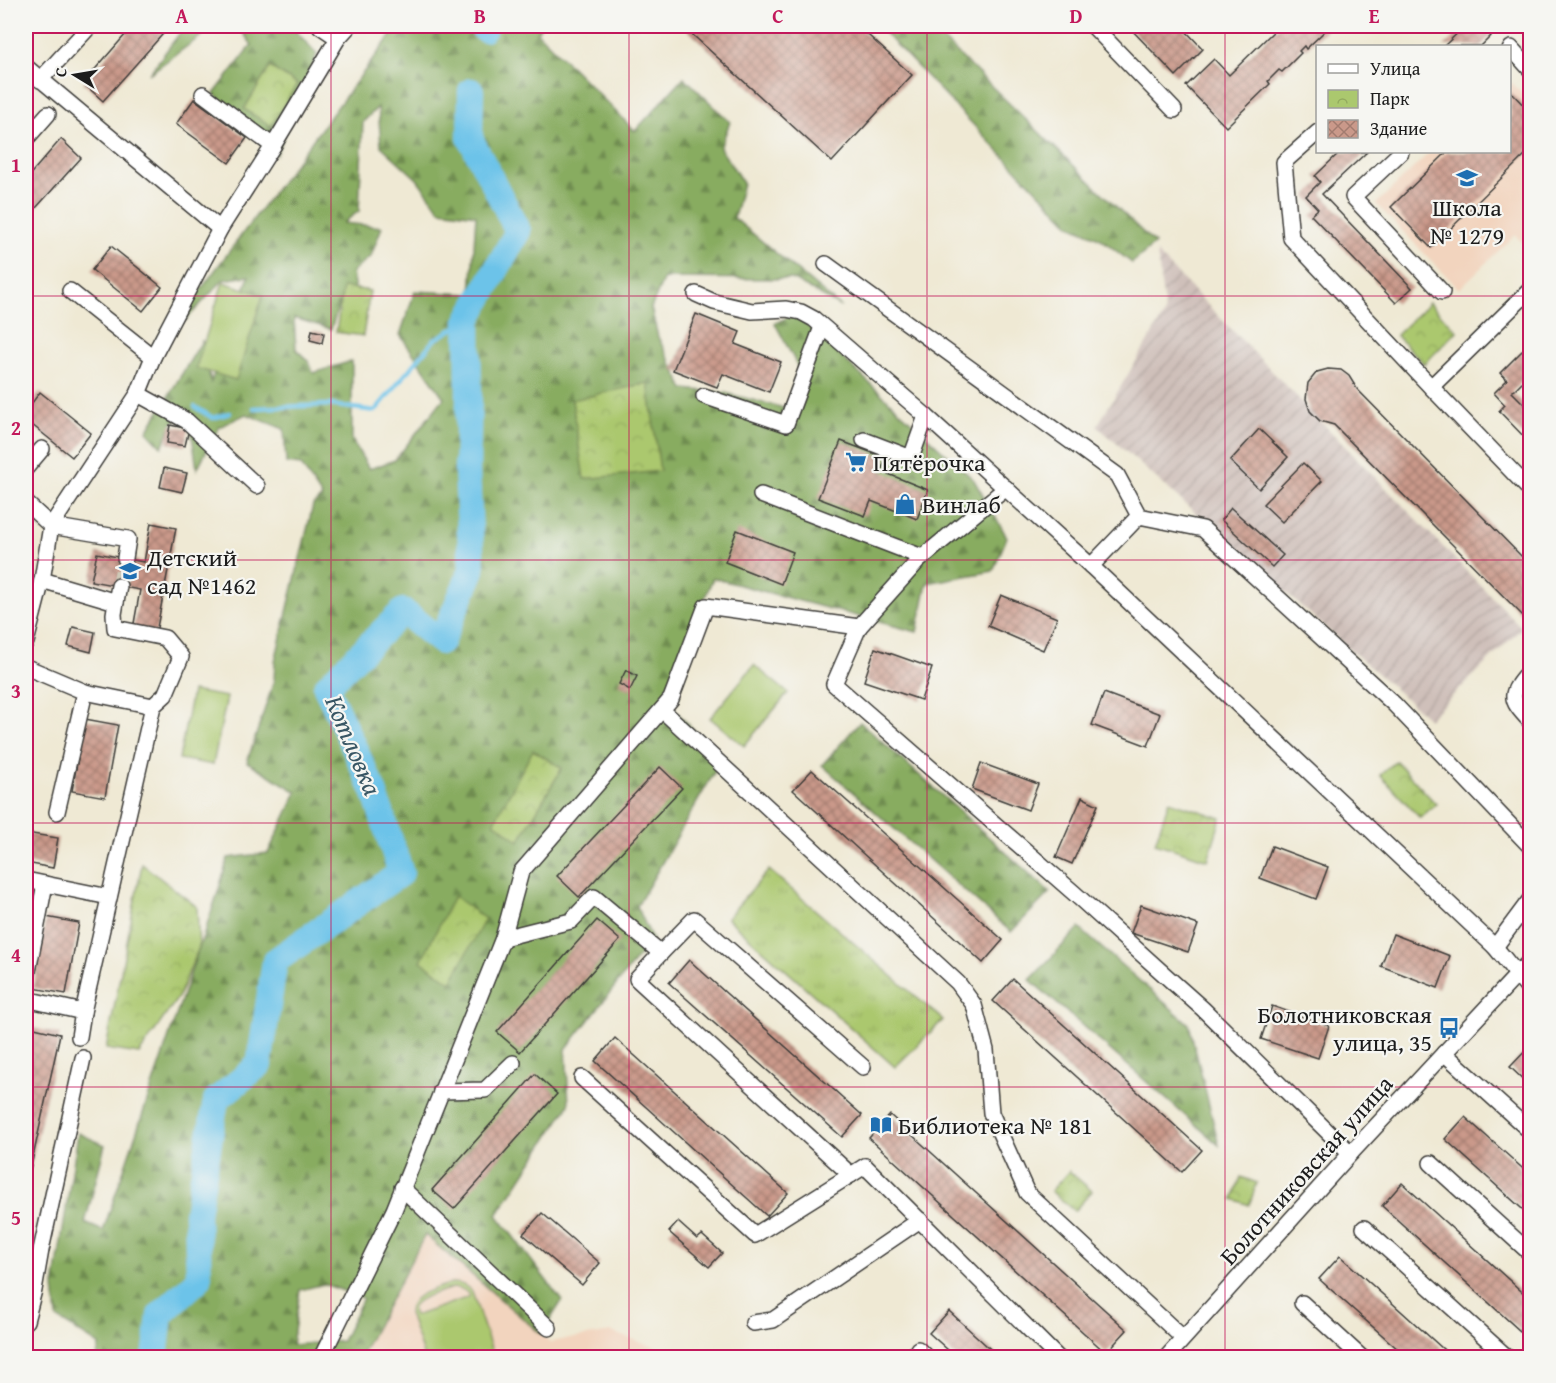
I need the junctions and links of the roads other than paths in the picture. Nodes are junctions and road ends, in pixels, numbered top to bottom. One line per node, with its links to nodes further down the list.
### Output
1 (90, 26): 9 (street)
2 (320, 26): 5 (street)
3 (349, 26): 5 (street)
4 (1093, 26): 11 (street)
5 (338, 39): 15 (street)
6 (1511, 48): 8 (street)
7 (26, 67): 9 (street)
8 (1530, 69)
9 (40, 80): 17 (street)
10 (203, 94): 15 (street)
11 (1174, 110)
12 (48, 114): 14 (street)
13 (1316, 133): 25 (street)
14 (26, 139)
15 (273, 146): 17 (street)
16 (1400, 153): 21 (street)
17 (219, 228): 24 (street)
18 (826, 264): 37 (street)
19 (1530, 290): 25 (street)
20 (70, 291): 24 (street)
21 (1442, 292)
22 (696, 294): 23 (street)
23 (818, 323): 27 (street); 28 (street)
24 (153, 357): 26 (street)
25 (1431, 387): 34 (street)
26 (138, 394): 32 (street); 38 (street)
27 (704, 396)
28 (926, 416): 29 (street); 33 (street)
29 (864, 440)
30 (42, 448): 31 (street)
31 (26, 468)
32 (257, 486)
33 (1006, 488): 39 (street); 41 (street)
34 (1530, 490)
35 (761, 495): 39 (street)
36 (26, 503): 38 (street)
37 (1139, 516): 41 (street); 54 (street)
38 (51, 526): 40 (street); 42 (street)
39 (922, 557): 45 (street)
40 (125, 558)
41 (1091, 566): 60 (street)
42 (42, 580): 44 (street); 46 (street)
43 (119, 586): 44 (street)
44 (116, 602): 50 (street)
45 (859, 627): 51 (street); 76 (street)
46 (26, 642)
47 (26, 667): 49 (street)
48 (1530, 670): 52 (street)
49 (85, 692): 50 (street); 53 (street)
50 (153, 706): 57 (street)
51 (662, 710): 59 (street); 87 (street)
52 (1530, 721)
53 (57, 812)
54 (1530, 846)
55 (26, 880): 56 (street)
56 (45, 884): 57 (street); 64 (street)
57 (109, 897): 67 (street)
58 (1530, 900): 60 (street)
59 (503, 938): 61 (street); 74 (street)
60 (1495, 947): 63 (street)
61 (661, 953): 72 (street); 78 (street)
62 (1530, 961): 63 (street, Болотниковская улица)
63 (1518, 974): 65 (street); 69 (street, Болотниковская улица)
64 (26, 981)
65 (1530, 990)
66 (26, 999): 67 (street)
67 (83, 1012): 68 (street)
68 (79, 1037)
69 (1444, 1053): 75 (street); 76 (street, Болотниковская улица)
70 (82, 1058): 84 (street)
71 (513, 1063): 74 (street)
72 (863, 1067)
73 (582, 1078): 78 (street)
74 (441, 1091): 79 (street)
75 (1530, 1131)
76 (1351, 1153): 87 (street, Болотниковская улица)
77 (1431, 1162): 82 (street)
78 (851, 1175): 80 (street)
79 (402, 1188): 86 (street); 88 (street)
80 (920, 1220): 85 (street); 89 (street)
81 (1364, 1228): 92 (street)
82 (1530, 1252)
83 (1302, 1304): 91 (street)
84 (26, 1321)
85 (753, 1323)
86 (549, 1328)
87 (1183, 1338): 90 (street, Болотниковская улица)
88 (321, 1358)
89 (1058, 1358)
90 (1166, 1358)
91 (1362, 1358)
92 (1508, 1358)

